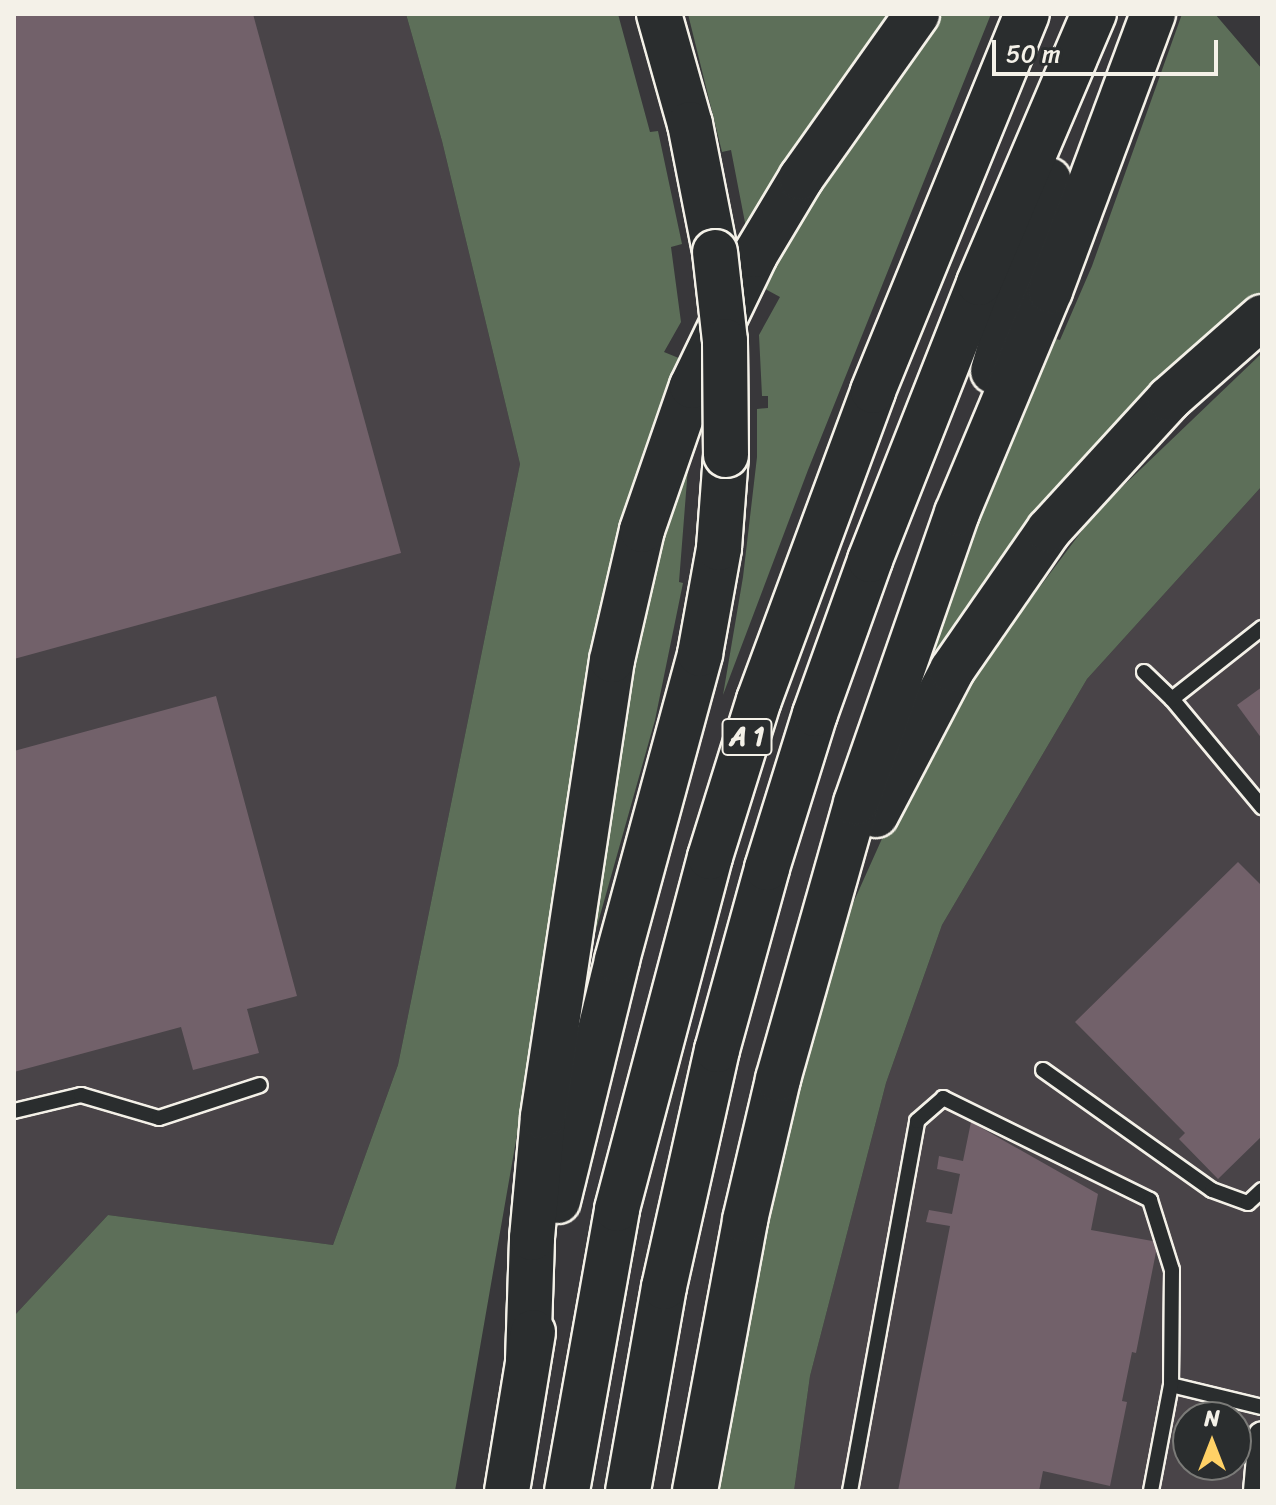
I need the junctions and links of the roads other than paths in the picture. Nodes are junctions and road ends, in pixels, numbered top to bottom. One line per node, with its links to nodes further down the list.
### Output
1 (659, 14): 18 (highway, bridge)
2 (917, 14): 18 (highway)
3 (1027, 14): 23 (highway, A 1)
4 (1094, 14): 24 (highway, A 1)
5 (1102, 14): 8 (highway)
6 (1153, 14): 8 (highway)
7 (1262, 317): 13 (highway)
8 (957, 513): 13 (highway)
9 (1262, 628): 11 (lane)
10 (1144, 672): 11 (lane)
11 (1172, 699): 12 (lane)
12 (1262, 807)
13 (814, 943): 25 (highway)
14 (1043, 1070): 17 (lane)
15 (260, 1085): 16 (lane)
16 (14, 1111)
17 (1262, 1190)
18 (528, 1360): 22 (highway)
19 (1171, 1385): 20 (lane); 26 (lane); 27 (lane)
20 (1262, 1407)
21 (1262, 1435): 28 (street)
22 (507, 1491)
23 (567, 1491)
24 (628, 1491)
25 (695, 1491)
26 (850, 1491)
27 (1151, 1491)
28 (1257, 1491)

